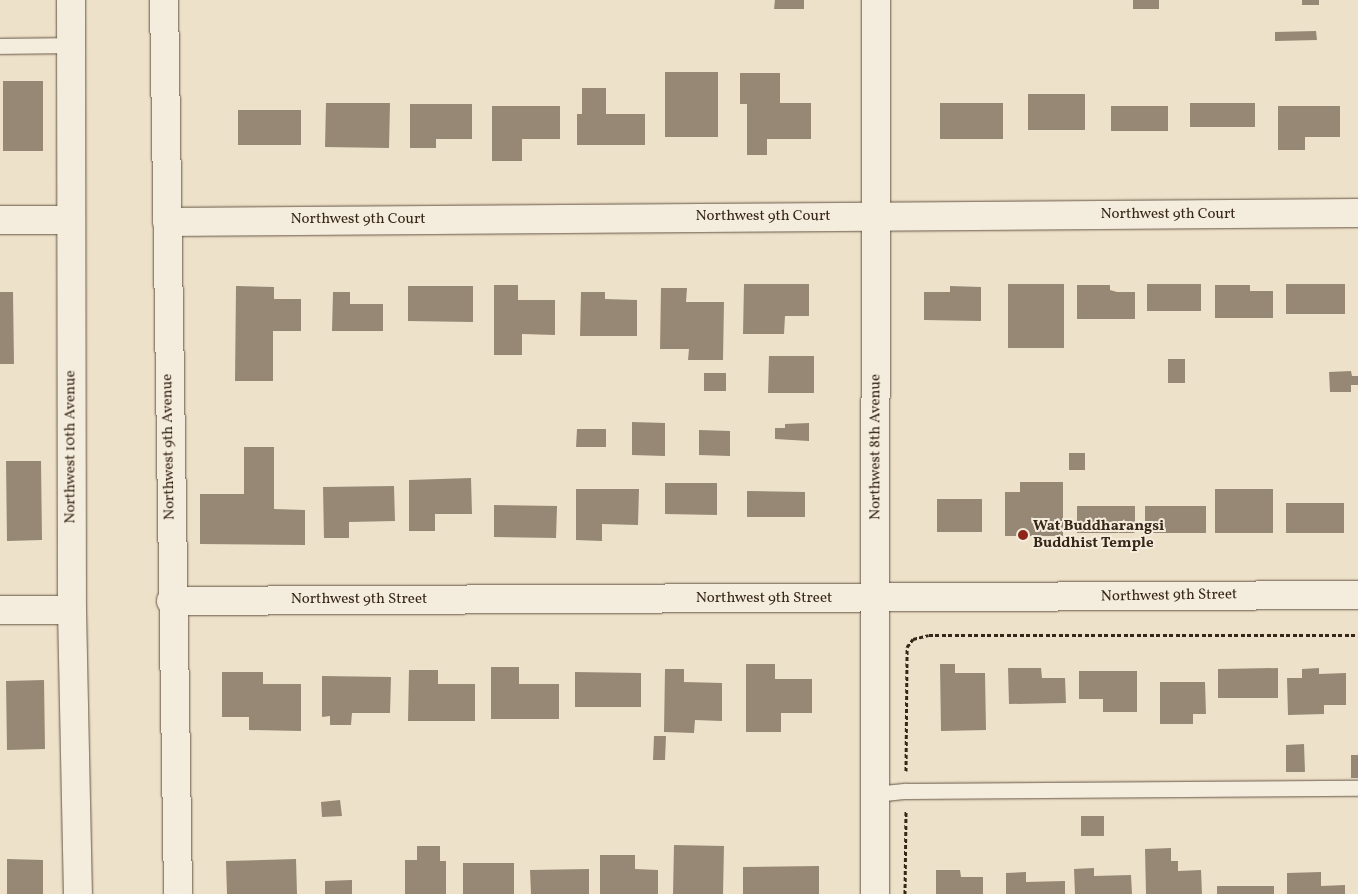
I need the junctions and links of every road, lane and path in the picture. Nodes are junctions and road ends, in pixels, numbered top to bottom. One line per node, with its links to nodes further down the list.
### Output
1 (71, 0): 5 (street, Northwest 10th Avenue)
2 (164, 0): 10 (street, Northwest 9th Avenue)
3 (876, 0): 7 (street, Northwest 8th Avenue)
4 (0, 46): 5 (lane)
5 (71, 46): 9 (street, Northwest 10th Avenue)
6 (1358, 213): 7 (street, Northwest 9th Court)
7 (877, 217): 10 (street, Northwest 9th Court); 12 (street, Northwest 8th Avenue)
8 (0, 220): 9 (street)
9 (70, 220): 15 (street, Northwest 10th Avenue)
10 (167, 222): 13 (street, Northwest 9th Avenue)
11 (1358, 595): 12 (street, Northwest 9th Street)
12 (876, 598): 13 (street, Northwest 9th Street); 19 (street, Northwest 8th Avenue)
13 (171, 601): 21 (street, Northwest 9th Avenue)
14 (0, 610): 15 (street)
15 (72, 610): 20 (street, Northwest 10th Avenue)
16 (1358, 635): 18 (path)
17 (1358, 788): 18 (lane)
18 (906, 791): 19 (lane); 23 (path)
19 (875, 794): 22 (street, Northwest 8th Avenue)
20 (78, 894)
21 (178, 894)
22 (875, 894)
23 (906, 894)

